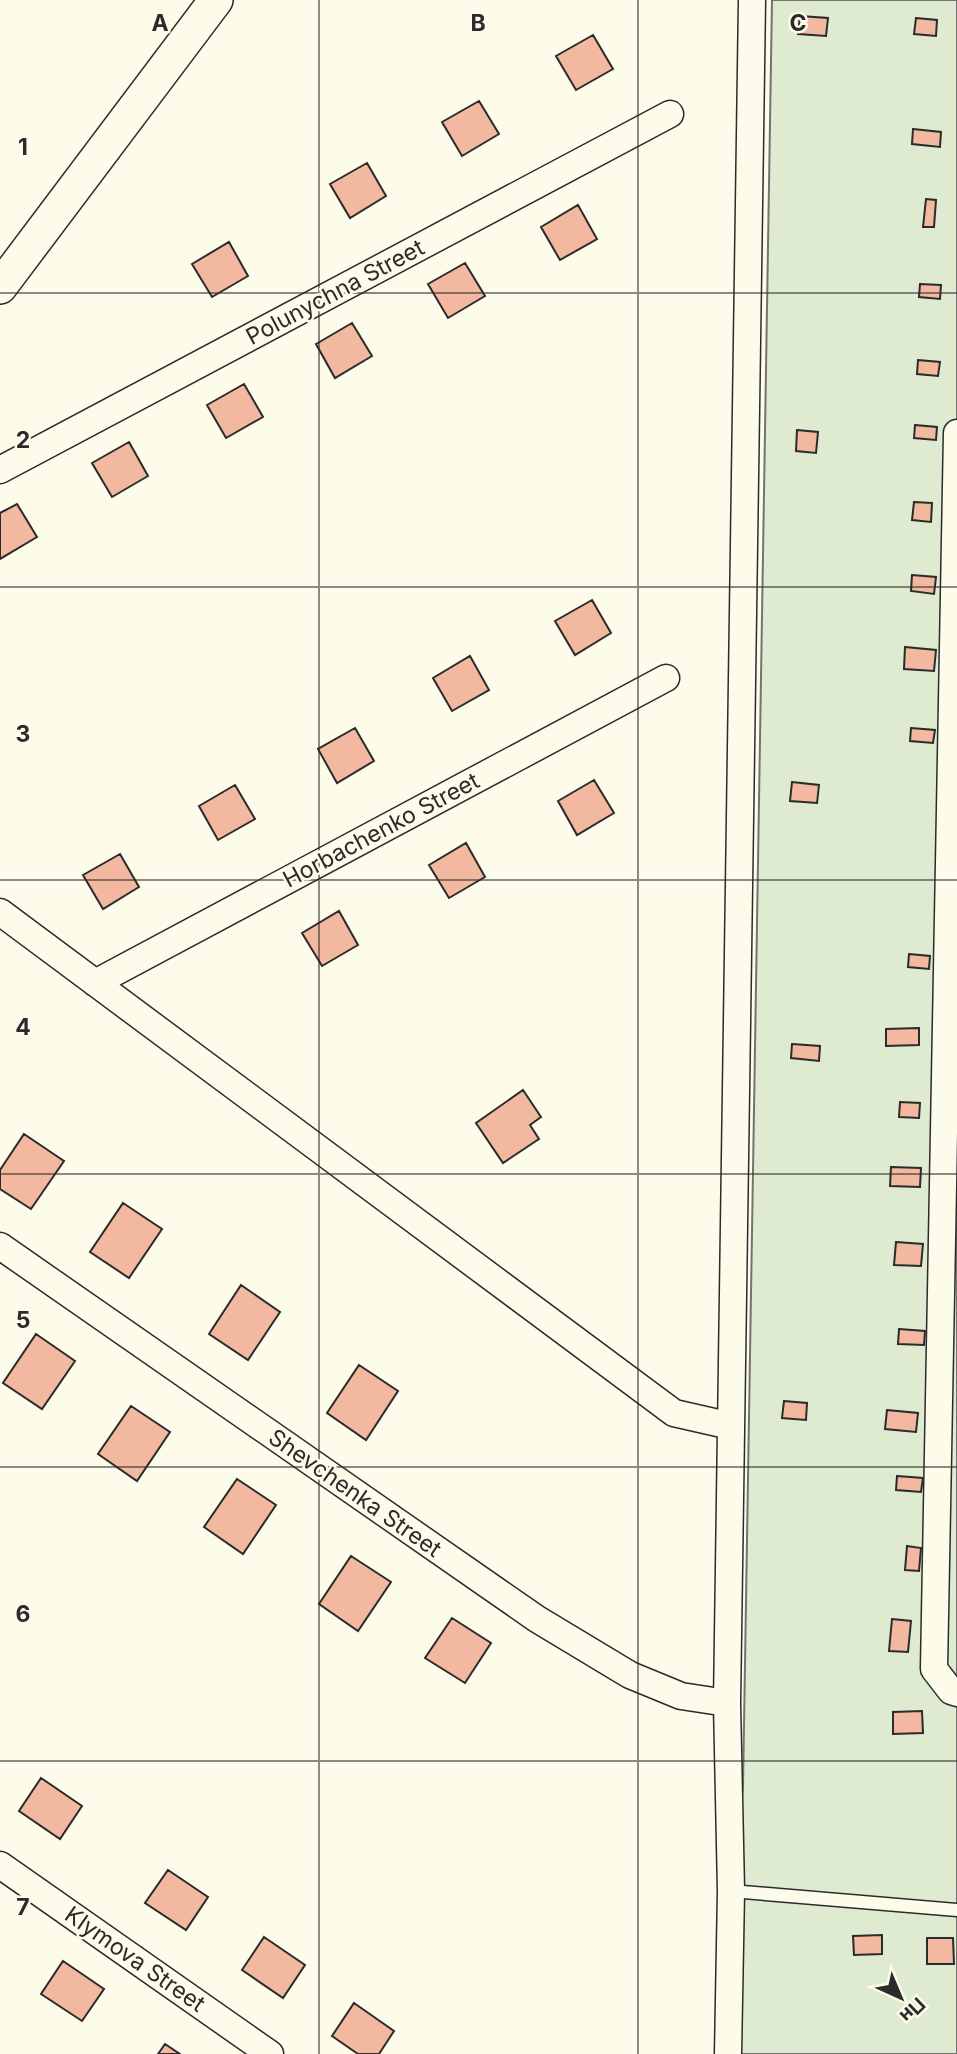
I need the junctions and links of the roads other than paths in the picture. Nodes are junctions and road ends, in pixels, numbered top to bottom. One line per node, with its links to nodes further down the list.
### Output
1 (216, 0): 4 (street)
2 (752, 0): 11 (street)
3 (670, 114): 6 (street, Polunychna Street)
4 (0, 287)
5 (957, 433): 12 (street)
6 (0, 470)
7 (666, 678): 9 (street, Horbachenko Street)
8 (0, 912): 9 (street)
9 (95, 983): 11 (street)
10 (0, 1246): 13 (street, Shevchenka Street)
11 (731, 1426): 13 (street)
12 (957, 1693)
13 (727, 1703): 15 (street)
14 (0, 1865): 17 (street, Klymova Street)
15 (731, 1891): 16 (lane); 18 (street)
16 (957, 1910)
17 (270, 2054)
18 (728, 2054)

